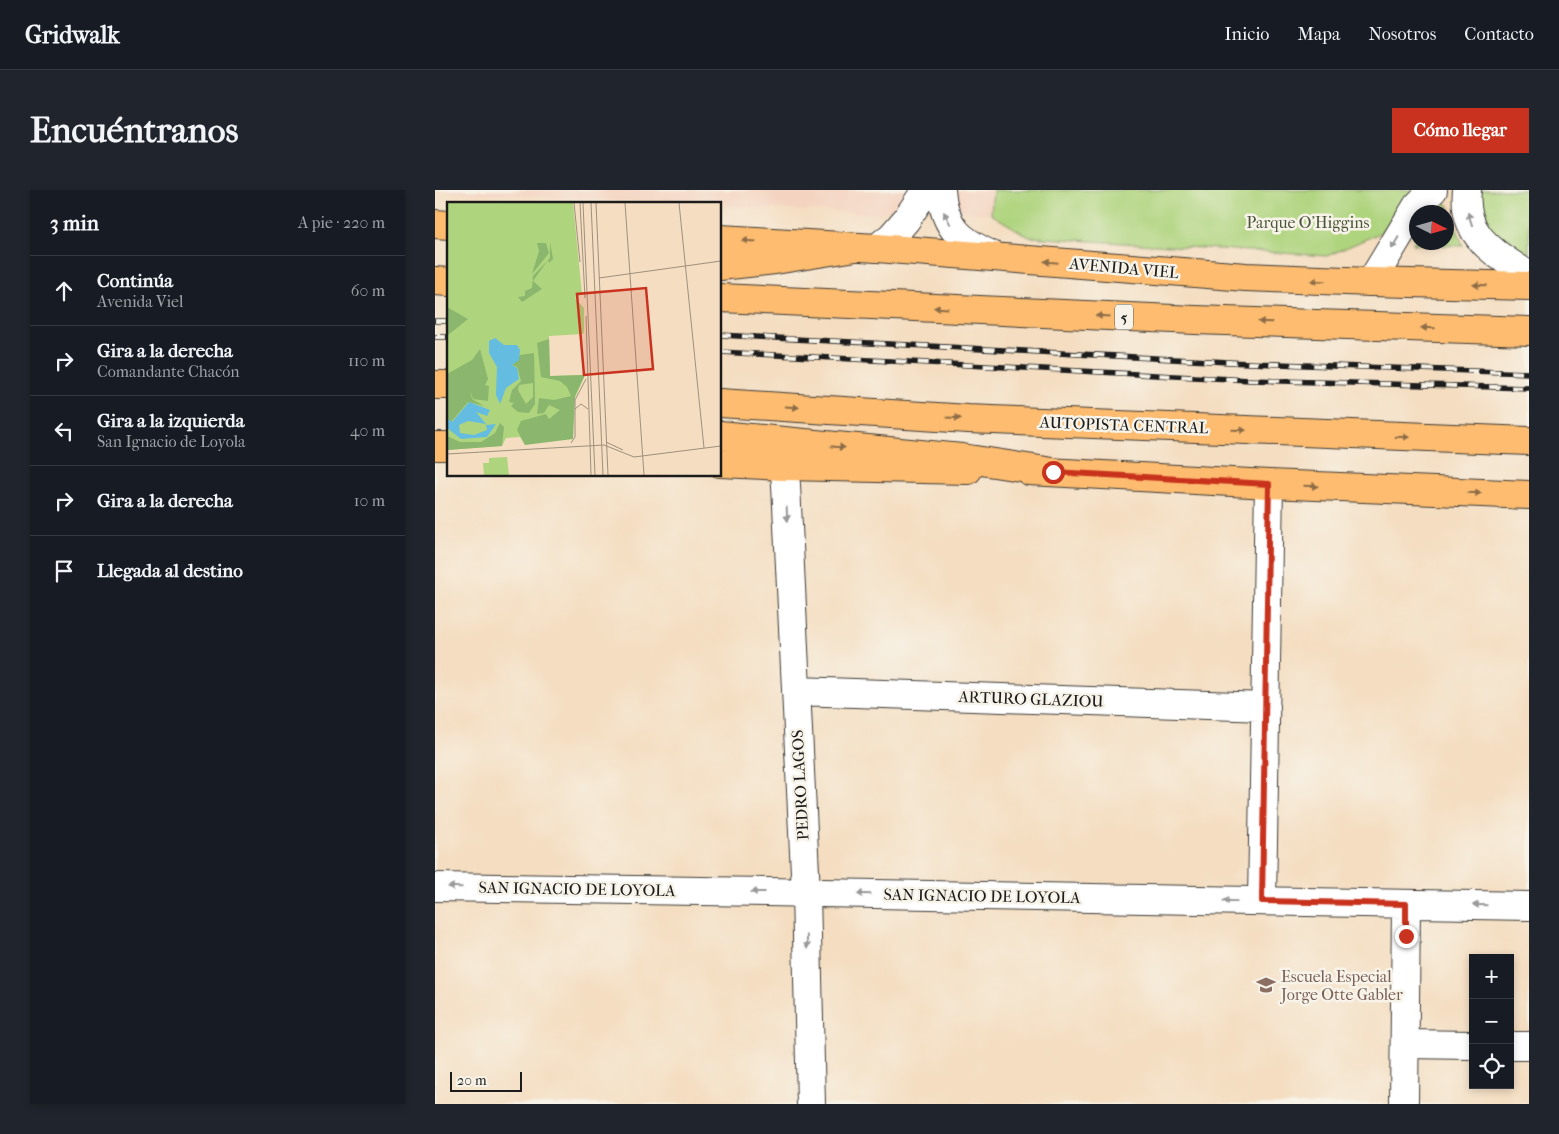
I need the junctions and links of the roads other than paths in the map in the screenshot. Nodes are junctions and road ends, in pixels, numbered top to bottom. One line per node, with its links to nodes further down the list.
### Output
1 (926, 190): 6 (street)
2 (941, 190): 7 (street, one-way to 2)
3 (1433, 190): 10 (street, one-way to 10)
4 (1467, 190): 9 (street, one-way to 4)
5 (721, 239): 6 (main road, AVENIDA VIEL, one-way to 5)
6 (866, 247): 7 (main road, AVENIDA VIEL); 8 (main road)
7 (996, 257): 10 (main road, AVENIDA VIEL, one-way to 7)
8 (721, 266)
9 (1529, 276)
10 (1371, 282): 11 (main road, AVENIDA VIEL, one-way to 10)
11 (1529, 286)
12 (721, 298): 13 (main road, 5, one-way to 12)
13 (1529, 331)
14 (721, 402): 16 (main road, AUTOPISTA CENTRAL, one-way to 16)
15 (721, 435): 19 (main road, one-way to 19)
16 (1529, 441)
17 (721, 463): 18 (main road)
18 (784, 466): 19 (main road); 22 (street, PEDRO LAGOS, one-way to 22)
19 (1053, 472): 20 (main road)
20 (1269, 484): 21 (main road, one-way to 21); 23 (street)
21 (1529, 495)
22 (796, 692): 23 (street, ARTURO GLAZIOU); 25 (street, PEDRO LAGOS)
23 (1266, 707): 26 (street)
24 (435, 887): 25 (street, SAN IGNACIO DE LOYOLA, one-way to 24)
25 (806, 893): 26 (street, SAN IGNACIO DE LOYOLA, one-way to 25); 33 (street, PEDRO LAGOS, one-way to 33)
26 (1262, 901): 27 (street, SAN IGNACIO DE LOYOLA)
27 (1406, 904): 28 (street, SAN IGNACIO DE LOYOLA, one-way to 27); 29 (street)
28 (1529, 906)
29 (1405, 1044): 30 (street); 34 (street)
30 (1469, 1045)
31 (1514, 1046): 32 (street)
32 (1529, 1046)
33 (811, 1104)
34 (1405, 1104)

